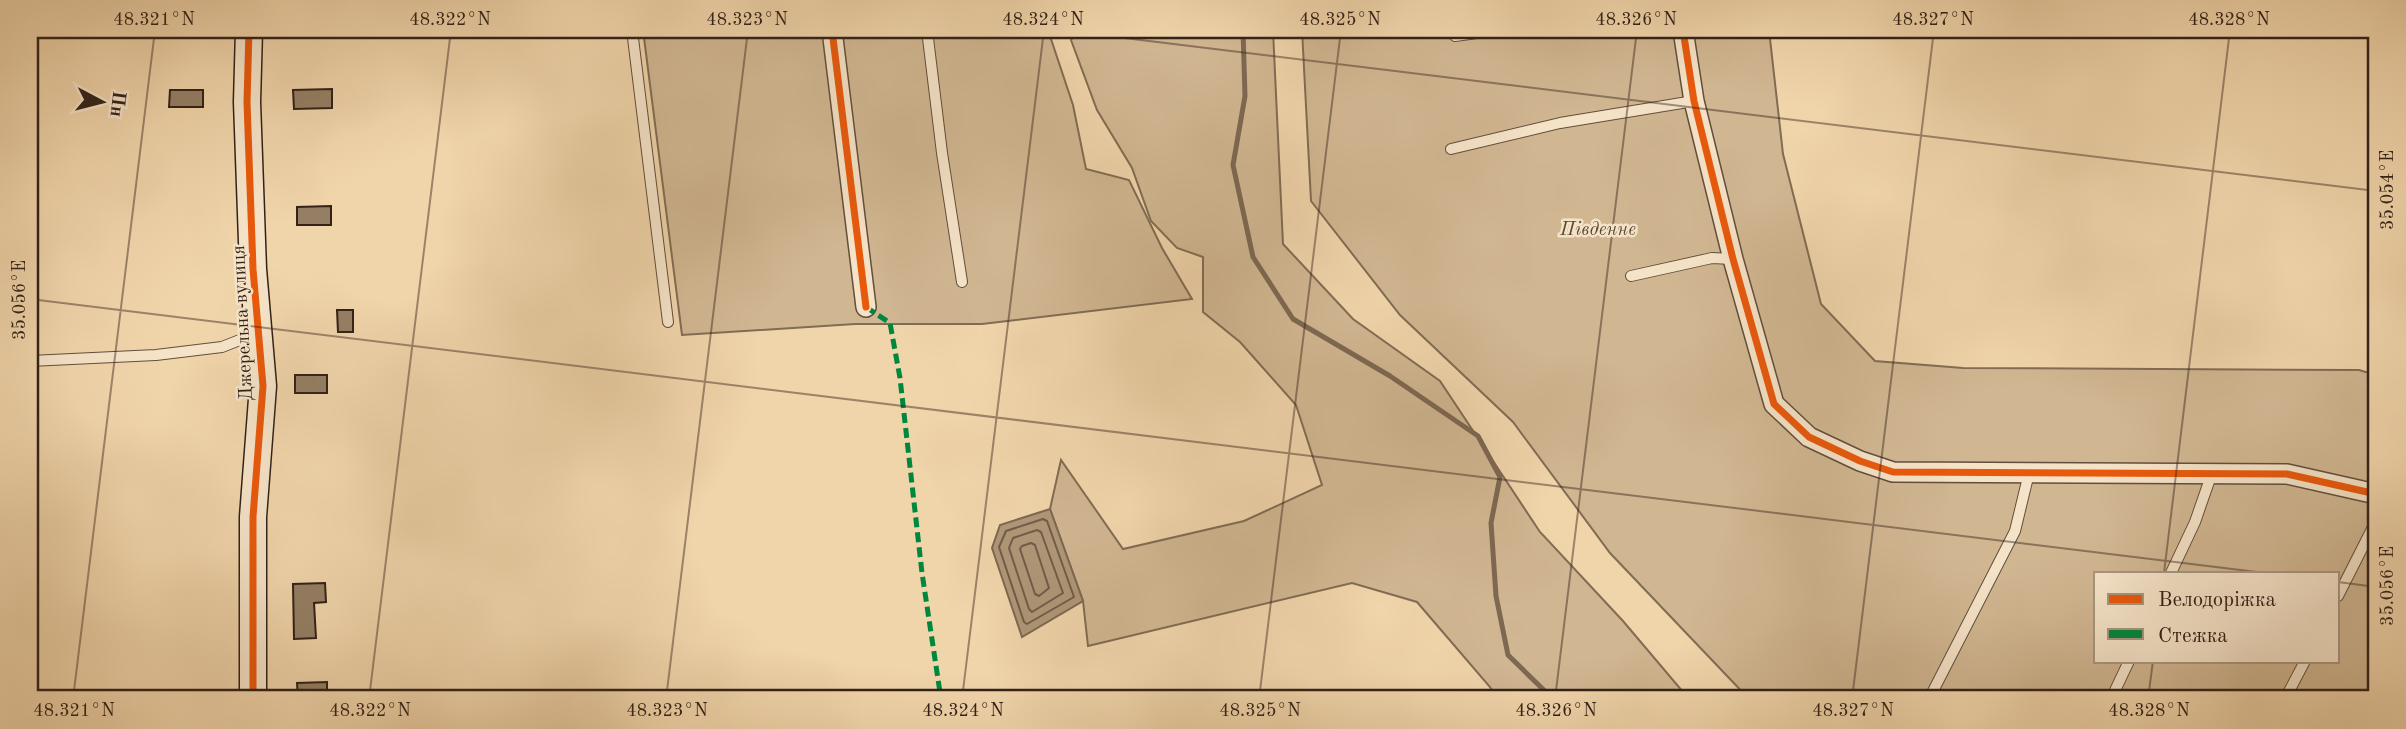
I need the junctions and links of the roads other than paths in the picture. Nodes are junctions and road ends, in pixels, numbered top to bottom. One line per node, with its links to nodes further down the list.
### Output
1 (249, 30): 15 (street, Джерельна вулиця)
2 (632, 30): 14 (lane)
3 (832, 30): 13 (street)
4 (927, 30): 12 (lane)
5 (1499, 30): 7 (lane)
6 (1683, 30): 8 (street)
7 (1455, 36)
8 (1694, 101): 9 (lane); 10 (street)
9 (1451, 149)
10 (1733, 259): 11 (lane); 17 (street)
11 (1631, 276)
12 (962, 282)
13 (866, 307)
14 (668, 322)
15 (259, 332): 16 (lane); 26 (street, Джерельна вулиця)
16 (30, 360)
17 (2029, 473): 18 (street); 27 (lane)
18 (2212, 474): 19 (street); 21 (lane)
19 (2376, 494)
20 (2376, 519): 22 (lane); 23 (lane)
21 (2171, 572)
22 (2340, 592)
23 (2376, 619)
24 (2129, 662): 28 (lane)
25 (2304, 662): 29 (lane)
26 (253, 699)
27 (1929, 699)
28 (2111, 699)
29 (2285, 699)

